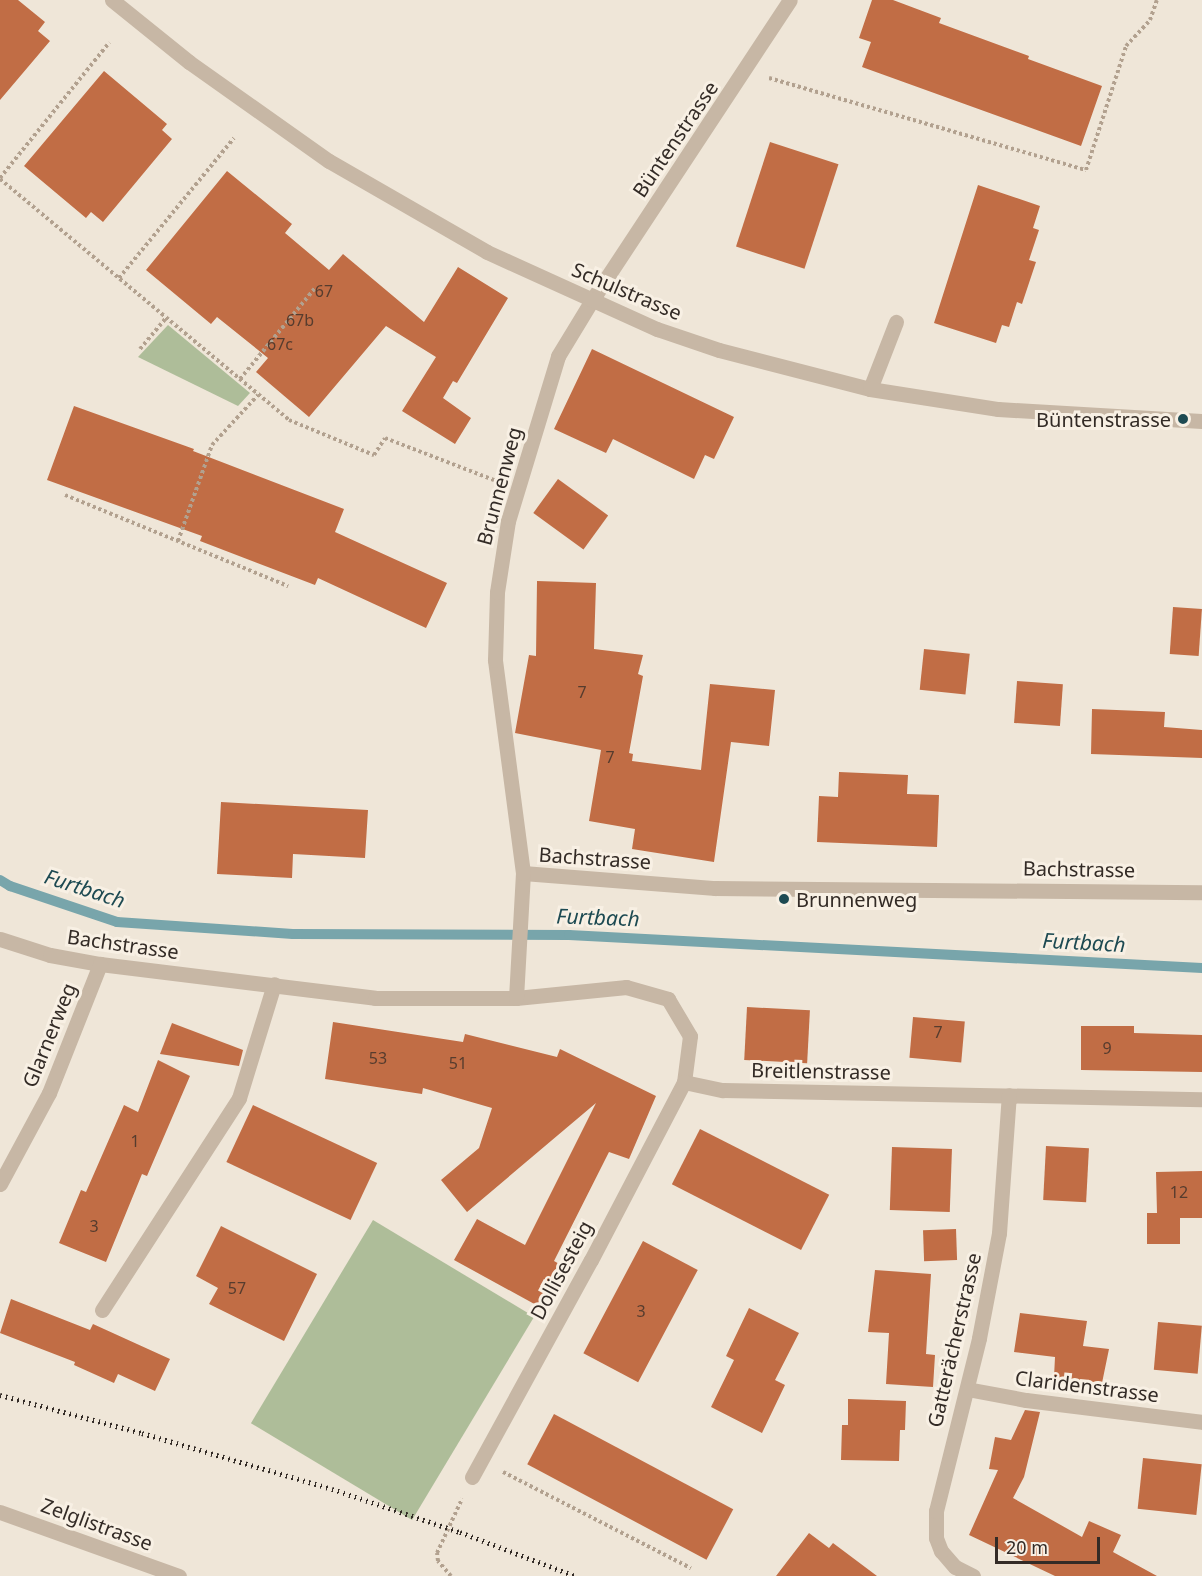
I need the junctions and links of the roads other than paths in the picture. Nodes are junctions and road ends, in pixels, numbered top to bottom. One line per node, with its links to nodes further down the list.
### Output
1 (112, 0): 3 (street, Schulstrasse)
2 (790, 0): 3 (street, Büntenstrasse)
3 (592, 300): 5 (street, Schulstrasse); 7 (street, Brunnenweg)
4 (896, 322): 5 (street)
5 (870, 389): 6 (street, Schulstrasse)
6 (1202, 421)
7 (523, 873): 8 (street, Bachstrasse); 12 (street, Bachstrasse)
8 (1202, 892)
9 (0, 939): 10 (street, Bachstrasse)
10 (100, 964): 11 (street, Bachstrasse); 16 (street, Glarnerweg)
11 (274, 984): 12 (street, Bachstrasse); 17 (street)
12 (516, 998): 13 (street)
13 (684, 1082): 14 (street, Breitlenstrasse); 20 (street, Dollisesteig)
14 (1009, 1095): 15 (street, Breitlenstrasse); 18 (street, Gatterächerstrasse)
15 (1202, 1099)
16 (0, 1184)
17 (102, 1310)
18 (967, 1389): 19 (street, Claridenstrasse); 23 (street, Gatterächerstrasse)
19 (1202, 1422)
20 (472, 1477)
21 (0, 1512): 22 (street, Zelglistrasse)
22 (179, 1576)
23 (972, 1576)

